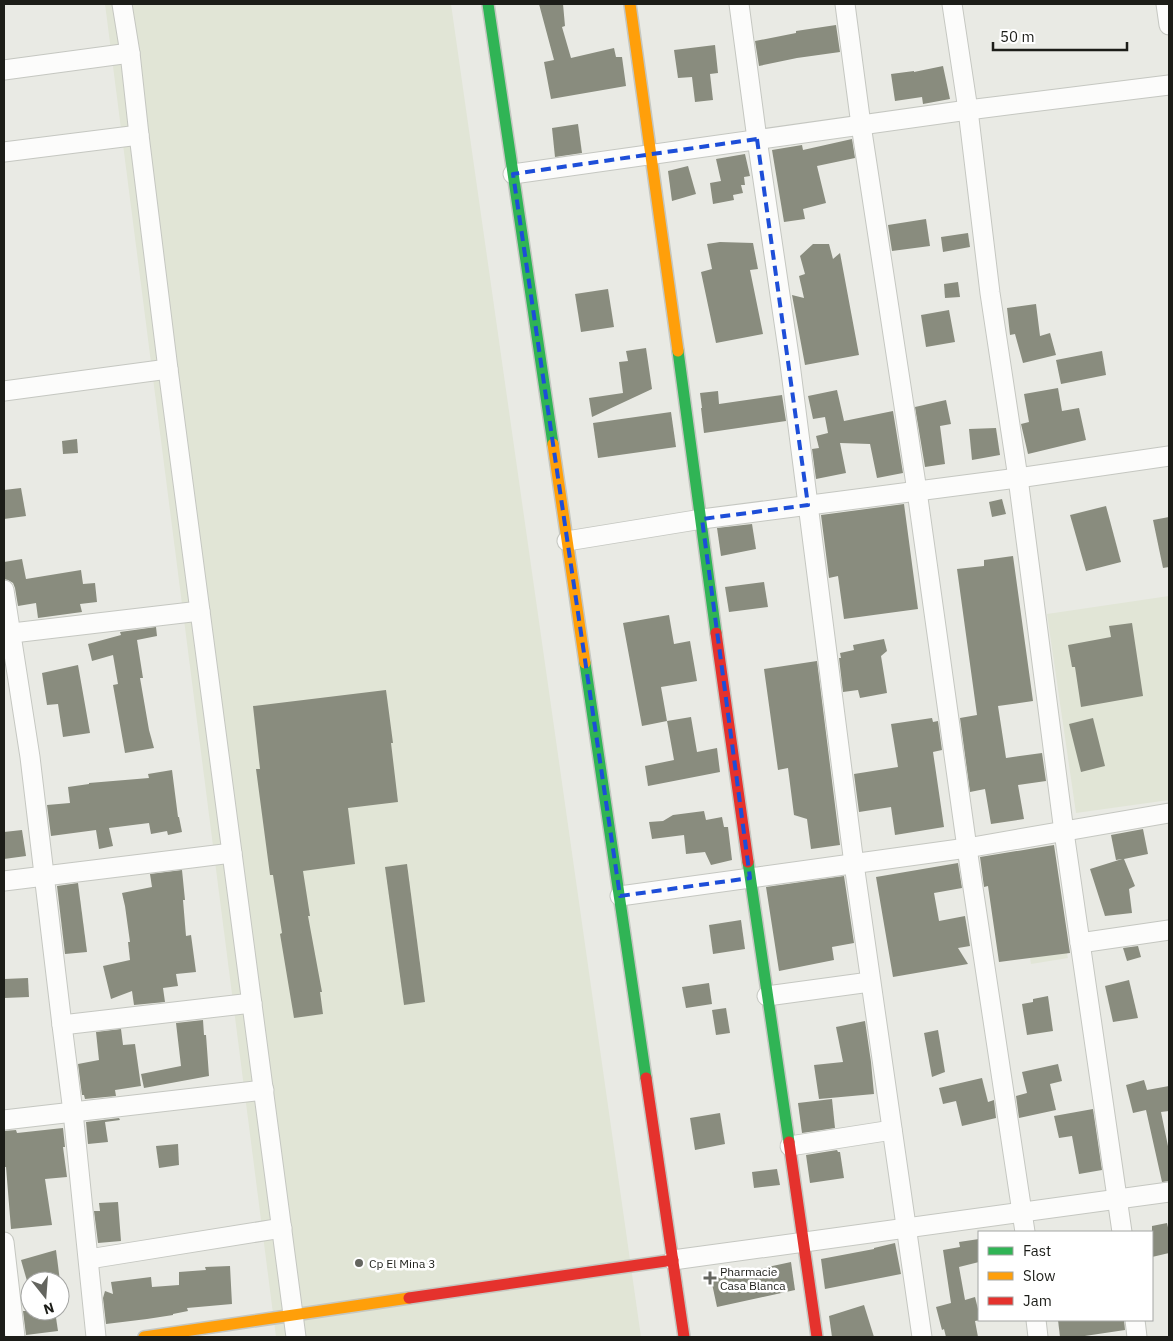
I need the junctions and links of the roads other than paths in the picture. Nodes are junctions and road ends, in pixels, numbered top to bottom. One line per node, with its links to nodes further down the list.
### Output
1 (122, 4): 9 (street)
2 (488, 4): 18 (street)
3 (630, 4): 17 (street)
4 (739, 4): 15 (street)
5 (845, 4): 13 (street)
6 (952, 4): 12 (street)
7 (1166, 4): 8 (street)
8 (1169, 24)
9 (130, 53): 10 (street); 14 (street)
10 (4, 70)
11 (1169, 85): 12 (street)
12 (968, 110): 13 (street); 22 (street)
13 (861, 125): 15 (street); 23 (street)
14 (138, 134): 16 (street); 19 (street)
15 (757, 139): 17 (street); 24 (street)
16 (4, 152)
17 (650, 154): 18 (street); 25 (street)
18 (513, 174): 26 (street)
19 (168, 369): 20 (street); 28 (street)
20 (4, 390)
21 (1169, 456): 22 (street)
22 (1018, 478): 23 (street); 31 (street)
23 (917, 491): 24 (street); 32 (street)
24 (808, 505): 25 (street); 34 (street)
25 (702, 519): 26 (street); 36 (street)
26 (567, 541): 38 (street)
27 (4, 590): 29 (street)
28 (200, 611): 29 (street); 33 (street)
29 (7, 634): 35 (street)
30 (1169, 815): 31 (street)
31 (1064, 832): 32 (street); 40 (street)
32 (967, 848): 34 (street); 52 (street)
33 (232, 853): 35 (street); 43 (street)
34 (854, 864): 36 (street); 41 (street)
35 (44, 876): 37 (street); 44 (street)
36 (750, 878): 38 (street); 42 (street)
37 (4, 881)
38 (620, 896): 60 (street)
39 (1169, 930): 40 (street)
40 (1080, 943): 51 (street)
41 (870, 982): 42 (street); 48 (street)
42 (768, 996): 49 (street)
43 (252, 1003): 44 (street); 45 (street)
44 (62, 1025): 46 (street)
45 (264, 1090): 46 (street); 53 (street)
46 (73, 1112): 47 (street); 59 (street)
47 (4, 1120)
48 (892, 1130): 49 (street); 54 (street)
49 (790, 1146): 58 (street)
50 (1169, 1192): 51 (street)
51 (1118, 1199): 52 (street); 56 (street)
52 (1022, 1212): 54 (street); 55 (street)
53 (282, 1228): 59 (street); 61 (street)
54 (906, 1228): 58 (street); 70 (street)
55 (1025, 1231)
56 (1122, 1231)
57 (4, 1242): 64 (street)
58 (804, 1242): 60 (street); 69 (street)
59 (88, 1259): 65 (street)
60 (673, 1260): 61 (street); 68 (street)
61 (293, 1316): 66 (street); 67 (street)
62 (1036, 1321): 71 (street)
63 (1135, 1321): 72 (street)
64 (15, 1337)
65 (96, 1337)
66 (144, 1337)
67 (296, 1337)
68 (684, 1337)
69 (817, 1337)
70 (922, 1337)
71 (1038, 1337)
72 (1137, 1337)

